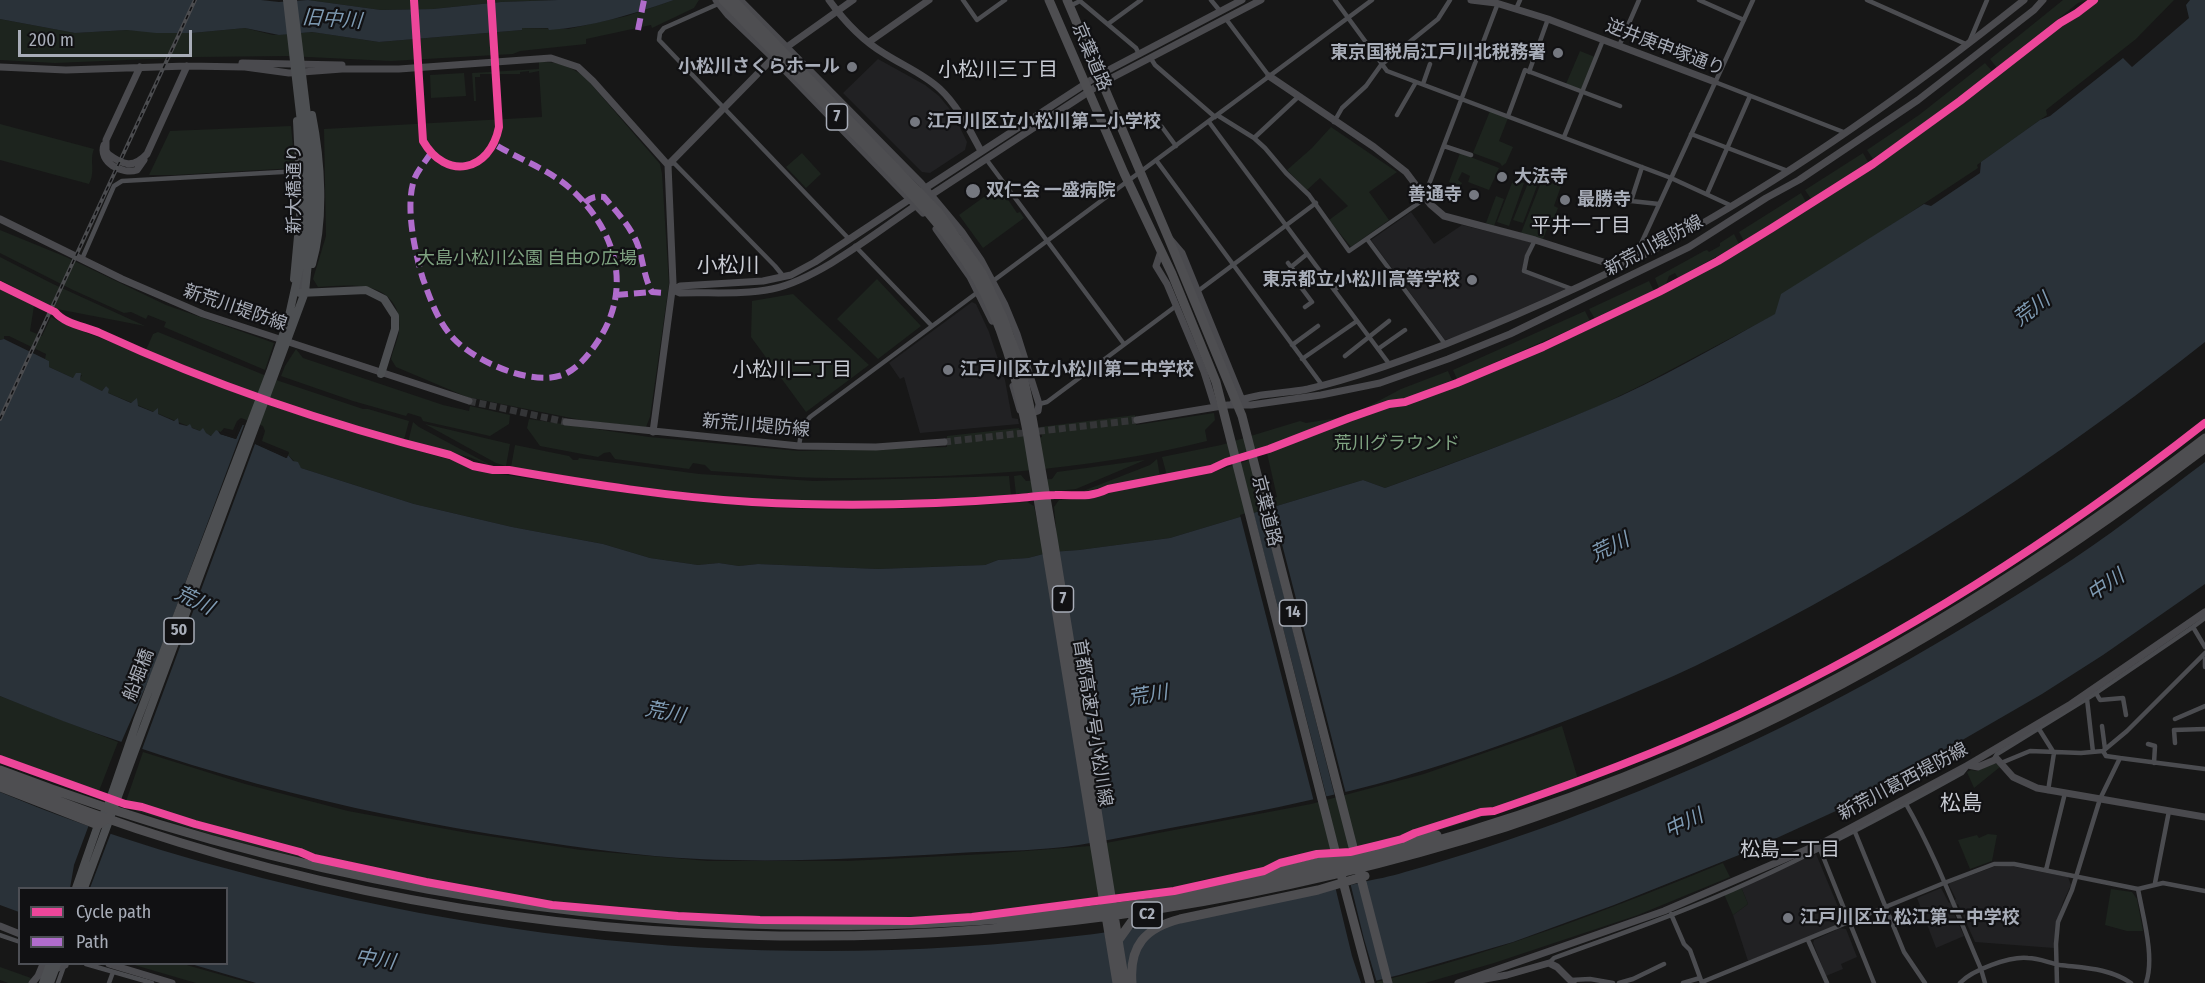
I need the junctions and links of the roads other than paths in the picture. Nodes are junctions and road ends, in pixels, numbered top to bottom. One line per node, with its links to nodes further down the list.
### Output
1 (287, 0): 51 (main road, 新大橋通り / 50)
2 (293, 0): 51 (main road, 新大橋通り / 50)
3 (733, 0): 235 (highway, 首都高速7号小松川線 / 7)
4 (740, 0): 42 (street)
5 (829, 0): 32 (street)
6 (853, 0): 32 (street)
7 (929, 0): 40 (street)
8 (963, 0): 9 (street)
9 (1005, 0)
10 (1049, 0): 59 (highway, 京葉道路 / 14)
11 (1141, 0): 38 (street)
12 (1242, 0): 33 (street)
13 (1261, 0): 35 (street)
14 (1335, 0): 34 (street)
15 (1372, 0): 34 (street)
16 (1450, 0): 47 (street)
17 (1471, 0): 30 (street, 逆井庚申塚通り)
18 (1521, 0): 31 (street)
19 (1639, 0): 43 (street)
20 (1699, 0): 37 (street)
21 (1753, 0): 37 (street)
22 (1868, 0): 28 (street)
23 (1987, 0): 41 (street)
24 (2024, 0): 41 (street, 新荒川堤防線)
25 (2043, 0): 146 (street, 新荒川堤防線)
26 (719, 1): 46 (street); 65 (street); 234 (highway, 首都高速7号小松川線 / 7)
27 (1214, 1): 33 (street)
28 (1877, 2): 41 (street)
29 (1068, 3): 38 (street); 55 (highway, 京葉道路 / 14)
30 (1498, 3): 31 (street, 逆井庚申塚通り); 63 (street)
31 (1516, 9): 36 (street, 逆井庚申塚通り)
32 (837, 11): 40 (street); 42 (street)
33 (1220, 11): 44 (street)
34 (1348, 18): 47 (street); 54 (street)
35 (1226, 19): 45 (street); 54 (street)
36 (1548, 19): 39 (street, 逆井庚申塚通り); 53 (street)
37 (1744, 20): 57 (street)
38 (1108, 24): 44 (street)
39 (1603, 40): 43 (street, 逆井庚申塚通り); 60 (street)
40 (869, 42): 79 (street)
41 (1968, 45): 72 (street, 新荒川堤防線)
42 (787, 46): 46 (street); 89 (street)
43 (1619, 46): 57 (street, 逆井庚申塚通り)
44 (1139, 54): 55 (street)
45 (1150, 57): 55 (street); 66 (street)
46 (772, 58): 65 (street); 93 (street)
47 (1382, 64): 56 (street); 70 (street)
48 (1430, 64): 58 (street)
49 (188, 66): 52 (street); 52 (street); 83 (street)
50 (0, 67): 52 (street)
51 (299, 67): 121 (main road, 新大橋通り / 50); 121 (main road); 121 (main road); 126 (main road, 新大橋通り / 50)
52 (140, 68)
53 (1528, 72): 60 (street); 68 (street)
54 (1269, 76): 62 (street); 66 (street)
55 (1100, 79): 59 (street); 86 (highway, 京葉道路 / 14)
56 (1416, 81): 58 (street); 67 (street)
57 (1715, 82): 61 (street, 逆井庚申塚通り); 73 (street)
58 (1423, 84): 63 (street)
59 (1086, 88): 79 (street); 81 (street); 88 (highway, 京葉道路 / 14)
60 (1583, 92): 64 (street); 74 (street)
61 (1750, 96): 72 (street, 逆井庚申塚通り); 78 (street)
62 (1298, 97): 70 (street); 75 (street)
63 (1462, 99): 68 (street); 77 (street)
64 (1620, 106)
65 (723, 108): 83 (street); 104 (street)
66 (1216, 116): 69 (street); 75 (street)
67 (1397, 116)
68 (1508, 116): 74 (street)
69 (1209, 122): 76 (street); 99 (street)
70 (1334, 122): 92 (street)
71 (1162, 127): 76 (street)
72 (1846, 133): 85 (street, 新荒川堤防線)
73 (1691, 134): 78 (street); 87 (street)
74 (1564, 137): 84 (street)
75 (1254, 138): 94 (street)
76 (1176, 146): 82 (street)
77 (1444, 146): 80 (street); 92 (street)
78 (1727, 147): 85 (street); 90 (street)
79 (981, 151): 89 (street)
80 (1471, 154)
81 (986, 159): 91 (street); 103 (street)
82 (1156, 160): 86 (street); 109 (street)
83 (668, 165): 114 (street); 117 (street)
84 (1642, 167): 87 (street); 95 (street)
85 (1788, 171): 97 (street, 新荒川堤防線)
86 (1140, 173): 88 (street); 100 (highway, 京葉道路 / 14)
87 (1671, 178): 90 (street); 95 (street)
88 (1127, 180): 103 (street); 105 (highway, 京葉道路 / 14)
89 (926, 188): 91 (street); 93 (street)
90 (1707, 194): 97 (street)
91 (931, 195): 96 (street); 115 (street)
92 (1425, 196): 101 (street); 102 (street)
93 (910, 199): 96 (street); 104 (street)
94 (1316, 203): 99 (street); 101 (street)
95 (1659, 204): 108 (street)
96 (916, 206): 104 (street); 120 (street)
97 (1732, 206): 108 (street, 新荒川堤防線)
98 (0, 219): 107 (street, 新荒川堤防線)
99 (1286, 225): 106 (street); 109 (street)
100 (1168, 237): 119 (street); 238 (highway, 京葉道路 / 14)
101 (1367, 239): 133 (street)
102 (1535, 240): 111 (street); 116 (street)
103 (1047, 241): 115 (street); 132 (street)
104 (853, 243): 114 (street); 117 (street); 127 (street)
105 (1161, 251): 122 (street); 237 (highway, 京葉道路 / 14)
106 (1307, 254): 110 (street); 112 (street)
107 (82, 259): 121 (street); 131 (street, 新荒川堤防線)
108 (1634, 260): 111 (street, 新荒川堤防線)
109 (1233, 265): 119 (street); 134 (street)
110 (1291, 267)
111 (1618, 267): 116 (street, 新荒川堤防線)
112 (1320, 272): 118 (street); 123 (street)
113 (1355, 275): 118 (street)
114 (784, 277): 117 (street)
115 (993, 281): 145 (street)
116 (1572, 289): 133 (street, 新荒川堤防線)
117 (673, 290): 150 (street)
118 (1334, 290): 124 (street)
119 (1198, 291): 144 (street)
120 (978, 292): 127 (street); 145 (street)
121 (301, 293): 126 (main road); 131 (main road); 139 (main road, 新大橋通り / 50); 140 (main road)
122 (1176, 306): 132 (street); 147 (street)
123 (1305, 308)
124 (1357, 321): 130 (street); 137 (street)
125 (1389, 321): 130 (street)
126 (286, 324): 139 (main road, 新大橋通り / 50)
127 (932, 326): 153 (street)
128 (1318, 326): 134 (street)
129 (1405, 330): 135 (street)
130 (1369, 338): 135 (street); 136 (street)
131 (285, 341): 140 (street, 新荒川堤防線)
132 (1124, 344): 145 (street)
133 (1445, 344): 138 (street, 新荒川堤防線)
134 (1292, 345): 137 (street)
135 (1378, 350): 138 (street)
136 (1345, 356)
137 (1302, 359): 141 (street)
138 (1390, 365): 141 (street, 新荒川堤防線)
139 (273, 373): 189 (main road, 船堀橋 / 50); 191 (main road, 船堀橋 / 50)
140 (381, 374): 143 (street, 新荒川堤防線)
141 (1322, 385): 142 (street, 新荒川堤防線)
142 (1275, 395): 144 (street, 新荒川堤防線); 146 (street)
143 (469, 401)
144 (1242, 402): 146 (street, 新荒川堤防線); 147 (street, 新荒川堤防線)
145 (1040, 404)
146 (1256, 404)
147 (1215, 407): 148 (street, 新荒川堤防線)
148 (1137, 420)
149 (566, 422): 150 (street, 新荒川堤防線)
150 (653, 432): 153 (street, 新荒川堤防線)
151 (2205, 438): 194 (highway, C2)
152 (944, 442): 153 (street, 新荒川堤防線)
153 (799, 446)
154 (2205, 448): 197 (highway, C2)
155 (2205, 612): 158 (street, 新荒川葛西堤防線)
156 (2205, 618): 157 (street)
157 (2193, 627): 158 (street); 159 (street)
158 (2168, 641): 163 (street); 180 (street, 新荒川葛西堤防線)
159 (2205, 647)
160 (2205, 653): 173 (street)
161 (2205, 659): 162 (street)
162 (2205, 667)
163 (2097, 693): 164 (street); 166 (street)
164 (2087, 699): 169 (street); 174 (street)
165 (2205, 706): 167 (street)
166 (2126, 715)
167 (2175, 719)
168 (2102, 726): 173 (street)
169 (2038, 729): 175 (street); 177 (street)
170 (2205, 729): 171 (street)
171 (2175, 743)
172 (2148, 744): 179 (street)
173 (2104, 750): 174 (street); 176 (street)
174 (2093, 752): 175 (street)
175 (2054, 753): 177 (street); 185 (street)
176 (2120, 758): 179 (street); 187 (street)
177 (1997, 761): 180 (street); 185 (street)
178 (0, 763): 189 (highway)
179 (2154, 763): 181 (street)
180 (1968, 765): 188 (street); 198 (street, 新荒川葛西堤防線)
181 (2205, 769)
182 (0, 770): 194 (highway, C2)
183 (0, 778): 197 (highway, C2)
184 (0, 787): 193 (highway)
185 (2048, 791): 186 (street)
186 (2065, 793): 187 (street); 199 (street)
187 (2100, 799): 190 (street); 200 (street)
188 (1906, 804): 195 (street); 201 (street)
189 (108, 805): 191 (highway); 193 (main road, 船堀橋 / 50)
190 (2169, 811): 192 (street); 202 (street)
191 (111, 816): 193 (highway); 204 (main road, 船堀橋 / 50)
192 (2205, 817)
193 (98, 825): 203 (main road, 船堀橋 / 50)
194 (1478, 829): 233 (highway)
195 (1855, 832): 196 (street); 207 (street)
196 (1820, 849): 198 (street); 209 (street)
197 (1400, 861): 236 (highway)
198 (1787, 862): 208 (street); 239 (street, 新荒川葛西堤防線)
199 (2046, 870): 200 (street); 201 (street)
200 (2076, 877): 205 (street); 217 (street)
201 (1944, 883): 207 (street); 224 (street)
202 (2155, 883): 205 (street); 206 (street)
203 (76, 887)
204 (84, 887)
205 (2138, 889): 251 (street)
206 (2205, 891)
207 (1885, 908): 209 (street); 246 (street)
208 (1671, 914): 215 (street); 228 (street)
209 (1850, 922): 213 (street); 245 (street)
210 (0, 926): 211 (street)
211 (18, 933)
212 (0, 935): 214 (street)
213 (1808, 940): 228 (street); 244 (street)
214 (18, 941)
215 (1549, 963): 227 (street); 240 (street)
216 (1664, 964): 242 (street)
217 (2058, 964): 224 (street); 249 (street); 250 (street)
218 (44, 965): 226 (street)
219 (50, 965): 226 (main road)
220 (61, 965): 226 (main road)
221 (61, 965): 226 (street)
222 (92, 965): 225 (street)
223 (115, 965): 232 (street)
224 (1981, 969): 247 (street); 248 (street)
225 (113, 972): 230 (street); 231 (street)
226 (48, 980): 229 (street)
227 (1569, 981): 241 (street)
228 (1701, 981): 243 (street)
229 (33, 983)
230 (109, 983)
231 (152, 983)
232 (172, 983)
233 (1112, 983)
234 (1117, 983)
235 (1125, 983)
236 (1132, 983)
237 (1370, 983)
238 (1388, 983)
239 (1458, 983)
240 (1462, 983)
241 (1613, 983)
242 (1619, 983)
243 (1683, 983)
244 (1827, 983)
245 (1874, 983)
246 (1925, 983)
247 (1960, 983)
248 (1985, 983)
249 (2057, 983)
250 (2131, 983)
251 (2146, 983)

